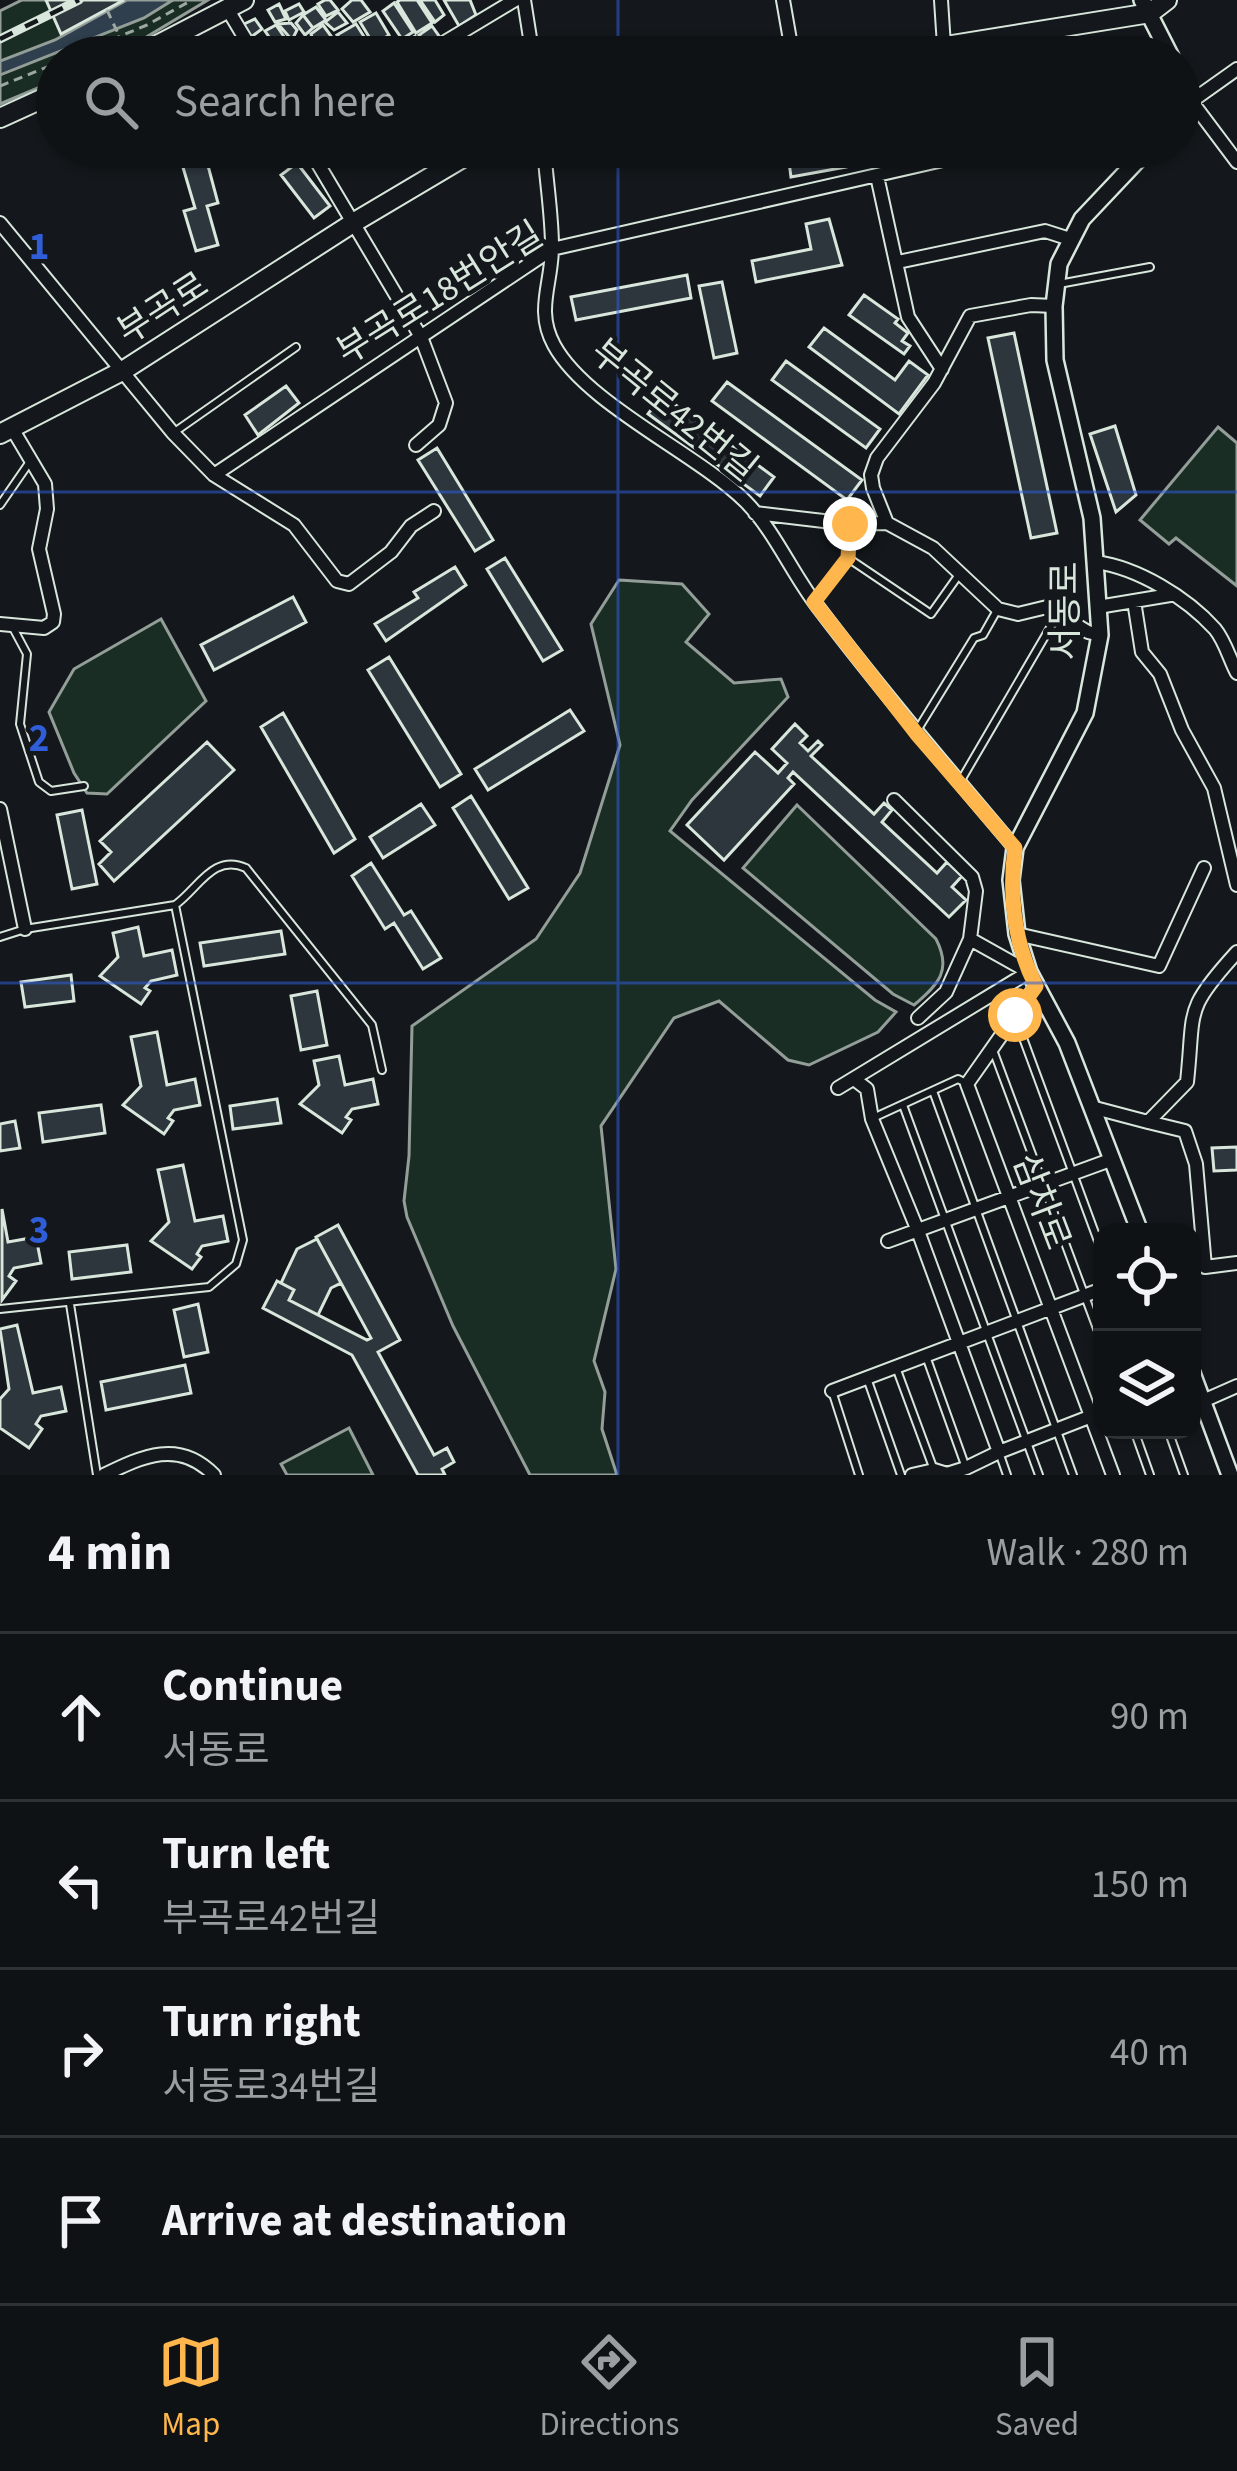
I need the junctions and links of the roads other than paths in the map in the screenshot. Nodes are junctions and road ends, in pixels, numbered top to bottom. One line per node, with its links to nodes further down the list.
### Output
1 (520, 0): 9 (street); 10 (street)
2 (783, 0): 11 (street)
3 (941, 0): 12 (street)
4 (1167, 0): 6 (main road)
5 (236, 5): 7 (main road); 8 (street)
6 (1146, 7): 13 (main road); 14 (street)
7 (173, 36)
8 (248, 36)
9 (457, 36)
10 (528, 36)
11 (790, 36)
12 (943, 36)
13 (996, 36)
14 (1160, 36)
15 (1237, 69): 16 (street)
16 (1201, 95)
17 (36, 102): 18 (main road)
18 (0, 118)
19 (1201, 125): 20 (street)
20 (1237, 162)
21 (320, 168): 28 (street)
22 (446, 168): 28 (main road, 부곡로)
23 (546, 168): 30 (street, 부곡로42번길)
24 (912, 168): 26 (street, 부곡로18번안길)
25 (1130, 168): 29 (street, 서동로)
26 (878, 176): 30 (street, 부곡로18번안길); 31 (street)
27 (0, 223): 38 (street)
28 (353, 223): 35 (street); 38 (main road, 부곡로)
29 (1070, 239): 31 (street); 33 (street, 서동로)
30 (552, 249): 35 (street, 부곡로18번안길); 46 (street, 부곡로42번길)
31 (898, 262): 37 (street)
32 (1150, 267): 33 (lane)
33 (1057, 284): 34 (street, 서동로)
34 (1054, 306): 37 (street); 50 (street, 서동로)
35 (421, 337): 41 (street); 43 (street, 부곡로18번안길)
36 (296, 347): 40 (lane)
37 (942, 369): 47 (street)
38 (124, 370): 39 (main road, 부곡로); 40 (street)
39 (7, 432): 42 (street)
40 (173, 433): 43 (street)
41 (416, 445)
42 (32, 460): 44 (lane); 58 (street)
43 (214, 475): 45 (street)
44 (0, 506)
45 (434, 511)
46 (755, 514): 48 (street); 54 (street, 부곡로42번길)
47 (887, 523): 48 (street); 51 (street)
48 (850, 524): 49 (lane)
49 (848, 558): 51 (lane); 54 (lane)
50 (1096, 562): 52 (street); 55 (street, 서동로)
51 (958, 576): 56 (street)
52 (1172, 595): 53 (street); 60 (street)
53 (1134, 601): 55 (street); 68 (street)
54 (814, 602): 61 (street, 부곡로42번길)
55 (1098, 607): 59 (street, 서동로)
56 (998, 609): 57 (street); 61 (lane)
57 (1058, 614): 59 (street); 62 (lane)
58 (6, 625): 63 (lane)
59 (1100, 635): 66 (street, 서동로)
60 (1237, 674)
61 (916, 733): 62 (street, 부곡로42번길)
62 (960, 782): 66 (street, 부곡로42번길)
63 (84, 786)
64 (894, 800): 73 (street)
65 (0, 809): 70 (street)
66 (1015, 848): 71 (street, 서동로)
67 (1204, 868): 71 (street)
68 (1237, 885)
69 (175, 905): 70 (lane); 79 (lane); 101 (lane)
70 (25, 929): 72 (lane)
71 (1017, 934): 75 (street, 서동로)
72 (0, 937)
73 (970, 939): 75 (street); 77 (street)
74 (1237, 952): 87 (street)
75 (1033, 979): 76 (street); 80 (street); 85 (street, 서동로)
76 (1015, 1015): 78 (street); 89 (lane, 삼차로)
77 (918, 1018)
78 (992, 1047): 81 (street); 90 (lane, 삼차로)
79 (382, 1070)
80 (854, 1079): 82 (street); 86 (street)
81 (968, 1084): 83 (lane); 91 (street, 삼차로)
82 (838, 1088)
83 (933, 1091): 84 (lane); 92 (lane)
84 (903, 1105): 86 (lane); 93 (lane)
85 (1094, 1108): 87 (street); 88 (street, 서동로)
86 (872, 1119): 96 (street)
87 (1148, 1122): 98 (street)
88 (1113, 1159): 89 (street); 94 (street, 서동로)
89 (1073, 1174): 90 (street); 95 (lane, 삼차로)
90 (1044, 1184): 91 (street); 100 (lane, 삼차로)
91 (1010, 1197): 92 (street); 102 (street, 삼차로)
92 (976, 1209): 93 (street); 104 (lane)
93 (945, 1221): 96 (street); 106 (lane)
94 (1137, 1223)
95 (1093, 1228)
96 (918, 1231): 97 (street); 107 (street)
97 (888, 1241)
98 (1237, 1263)
99 (1093, 1292): 100 (street)
100 (1085, 1295): 102 (street); 105 (lane, 삼차로)
101 (70, 1304): 103 (lane); 126 (lane)
102 (1052, 1308): 104 (street); 115 (street, 삼차로)
103 (0, 1309)
104 (1017, 1321): 106 (street); 117 (lane)
105 (1098, 1331)
106 (986, 1333): 107 (street); 121 (lane)
107 (959, 1342): 108 (street); 123 (street)
108 (926, 1355): 109 (street); 124 (lane)
109 (896, 1366): 110 (street); 125 (lane)
110 (867, 1378): 112 (street); 129 (lane)
111 (1237, 1386): 114 (street)
112 (832, 1391): 128 (lane)
113 (1201, 1397): 114 (street)
114 (1203, 1402): 122 (street)
115 (1093, 1405)
116 (1093, 1416): 117 (street)
117 (1056, 1430): 121 (street); 133 (lane)
118 (1104, 1439): 134 (street, 삼차로)
119 (1137, 1439): 135 (lane)
120 (1171, 1439): 136 (lane)
121 (1027, 1441): 123 (street); 132 (lane)
122 (1229, 1449): 137 (street)
123 (999, 1452): 124 (street); 131 (lane)
124 (966, 1468): 125 (street)
125 (934, 1470): 130 (street)
126 (100, 1475): 127 (street)
127 (214, 1475)
128 (859, 1475)
129 (901, 1475)
130 (912, 1475)
131 (1007, 1475)
132 (1040, 1475)
133 (1072, 1475)
134 (1113, 1475)
135 (1150, 1475)
136 (1184, 1475)
137 (1230, 1475)

